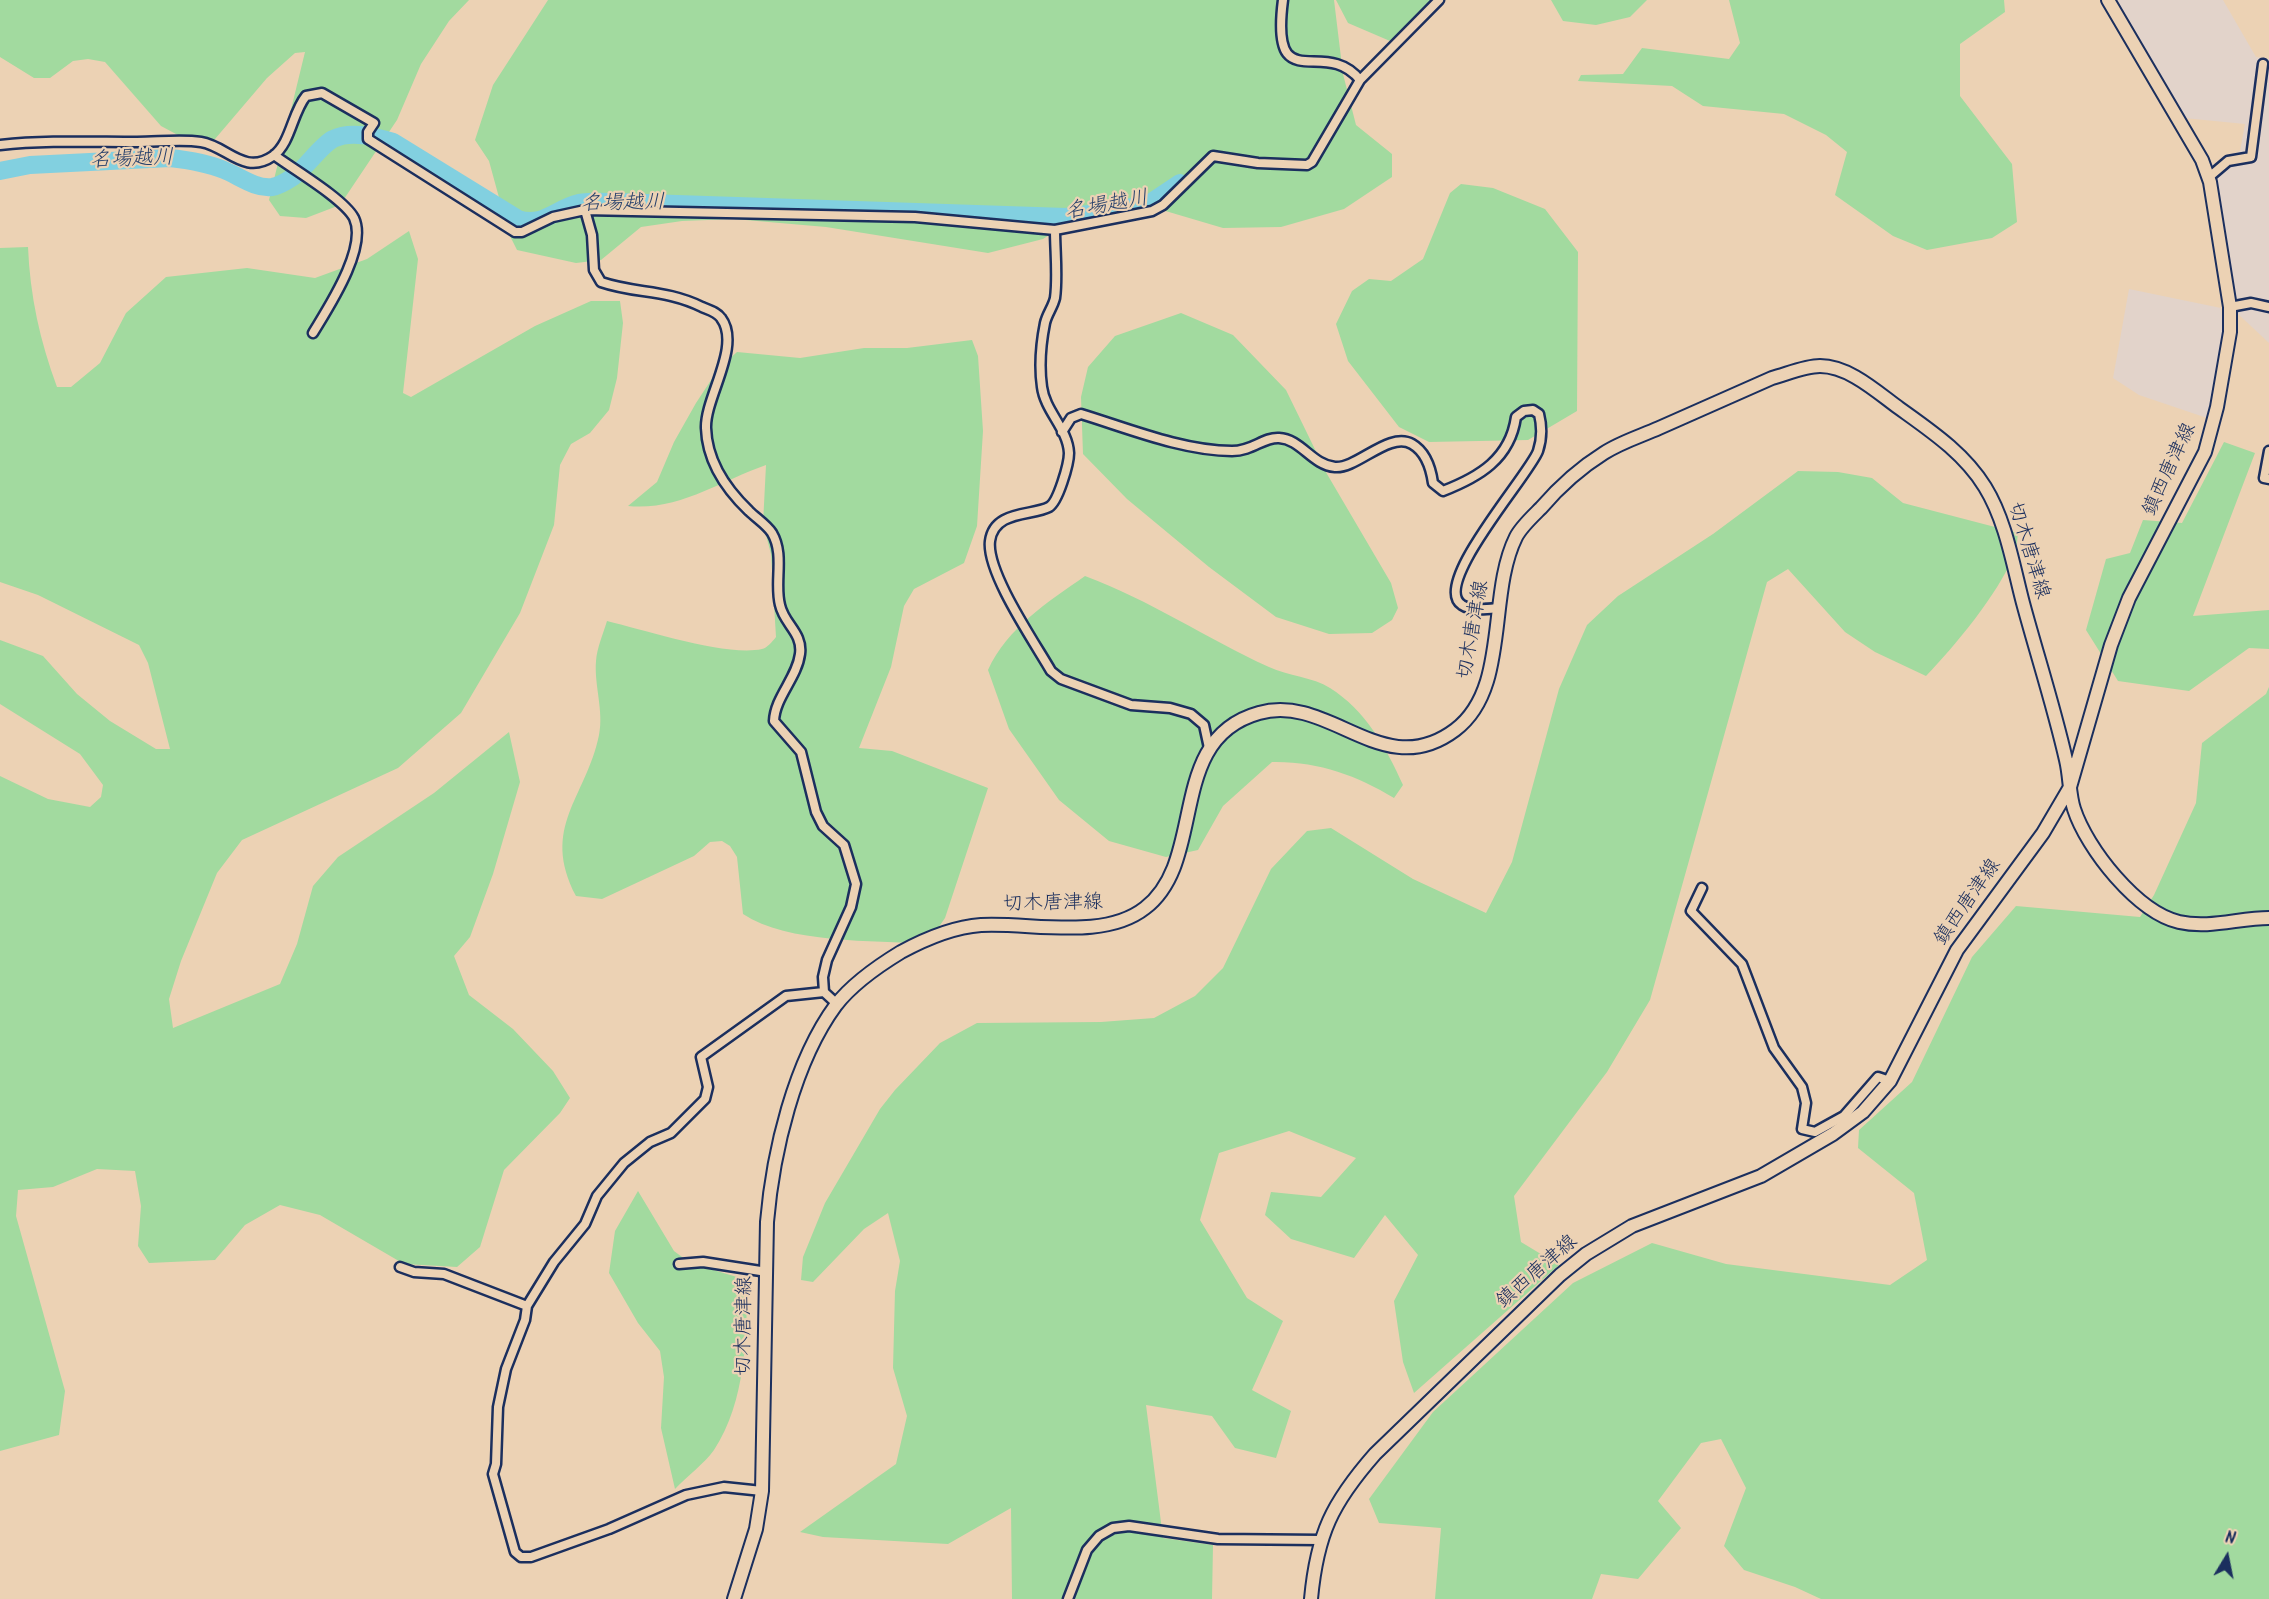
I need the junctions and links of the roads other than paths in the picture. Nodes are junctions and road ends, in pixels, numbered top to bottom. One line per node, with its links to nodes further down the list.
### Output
1 (1283, 0): 5 (street)
2 (1439, 0): 5 (street)
3 (2108, 0): 8 (main road, 鎮西唐津線)
4 (2263, 64): 8 (street)
5 (1360, 80): 10 (street)
6 (0, 145): 7 (street)
7 (274, 155): 9 (street); 13 (street)
8 (2208, 178): 11 (main road, 鎮西唐津線)
9 (585, 210): 10 (street); 22 (street)
10 (1055, 230): 14 (street)
11 (2230, 307): 12 (street); 19 (main road, 鎮西唐津線)
12 (2269, 307)
13 (313, 333)
14 (1062, 432): 17 (street); 18 (street)
15 (2269, 452): 16 (street)
16 (2269, 479)
17 (1498, 608): 18 (main road, 切木唐津線); 19 (main road, 切木唐津線)
18 (1209, 748): 23 (main road, 切木唐津線)
19 (2070, 787): 21 (main road, 切木唐津線); 24 (main road, 鎮西唐津線)
20 (1702, 888): 24 (street)
21 (2269, 918)
22 (824, 992): 23 (street); 28 (street)
23 (837, 1004): 27 (main road, 切木唐津線)
24 (1890, 1081): 30 (main road, 鎮西唐津線)
25 (679, 1264): 27 (street)
26 (400, 1267): 28 (street)
27 (767, 1272): 29 (main road, 切木唐津線)
28 (527, 1306): 29 (street)
29 (762, 1491): 31 (main road, 切木唐津線)
30 (1320, 1540): 32 (street); 33 (main road, 鎮西唐津線)
31 (734, 1599)
32 (1068, 1599)
33 (1311, 1599)

